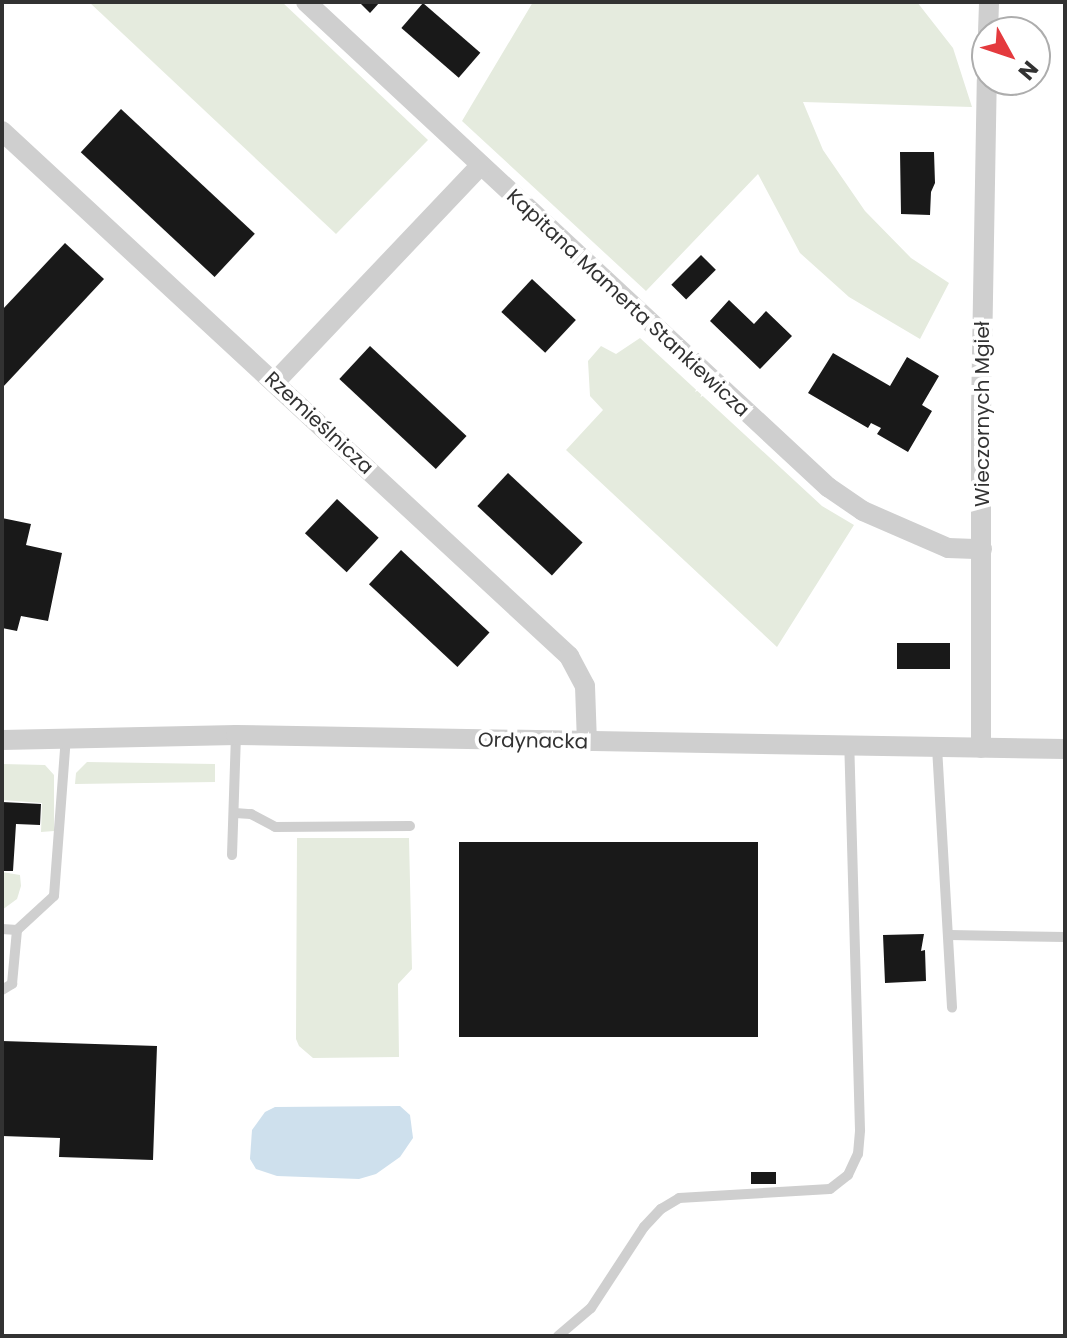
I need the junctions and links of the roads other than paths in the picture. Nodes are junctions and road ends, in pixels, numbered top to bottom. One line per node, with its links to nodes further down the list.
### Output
1 (306, 2): 4 (street, Kapitana Mamerta Stankiewicza)
2 (987, 96): 6 (street, Wieczornych Mgieł)
3 (2, 131): 5 (street, Rzemieślnicza)
4 (481, 165): 5 (street); 6 (street, Kapitana Mamerta Stankiewicza)
5 (275, 382): 10 (street, Rzemieślnicza)
6 (982, 549): 13 (street, Wieczornych Mgieł)
7 (236, 735): 8 (street, Ordynacka); 10 (street, Ordynacka); 15 (lane)
8 (66, 738): 9 (street, Ordynacka); 19 (lane)
9 (2, 740)
10 (587, 742): 11 (street, Ordynacka)
11 (849, 747): 12 (street, Ordynacka); 24 (lane)
12 (937, 747): 13 (street, Ordynacka); 20 (lane)
13 (981, 748): 14 (street, Ordynacka)
14 (1065, 749)
15 (235, 813): 16 (lane); 17 (lane)
16 (410, 826)
17 (232, 855)
18 (2, 929): 19 (lane)
19 (17, 930): 22 (lane)
20 (950, 935): 21 (lane); 23 (lane)
21 (1065, 937)
22 (2, 990)
23 (952, 1008)
24 (558, 1336)

